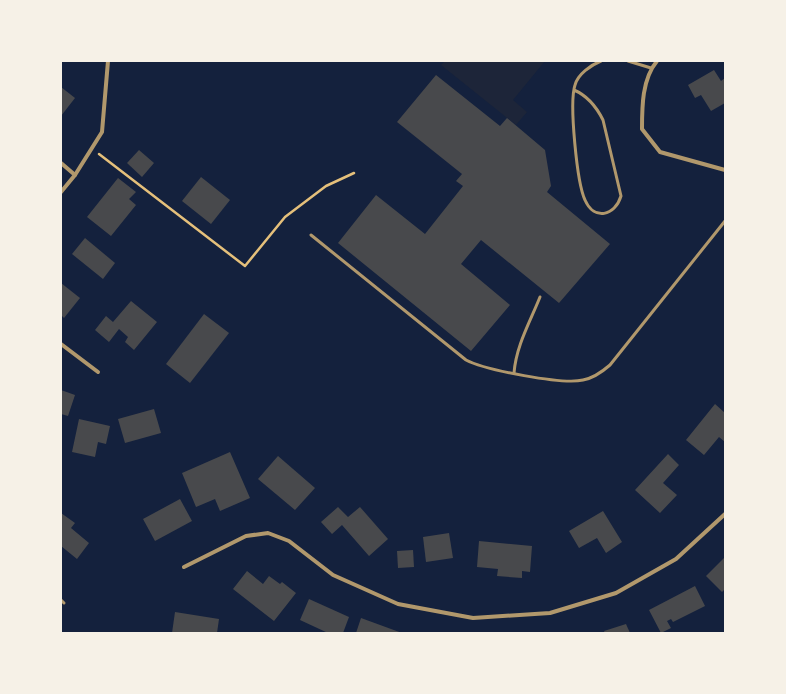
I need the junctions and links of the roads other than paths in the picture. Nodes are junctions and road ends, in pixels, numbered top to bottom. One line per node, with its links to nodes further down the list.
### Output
1 (108, 61): 9 (street)
2 (601, 61): 6 (lane)
3 (628, 61): 5 (lane)
4 (657, 61): 5 (street)
5 (651, 68): 8 (street)
6 (574, 90): 6 (lane)
7 (61, 163): 9 (street)
8 (725, 170)
9 (75, 175): 10 (street)
10 (61, 192)
11 (725, 221): 16 (lane)
12 (311, 235): 16 (lane)
13 (540, 297): 16 (lane)
14 (61, 344): 15 (street)
15 (98, 372)
16 (514, 373)
17 (725, 514): 18 (street)
18 (184, 567)
19 (61, 600): 20 (lane)
20 (64, 603)

